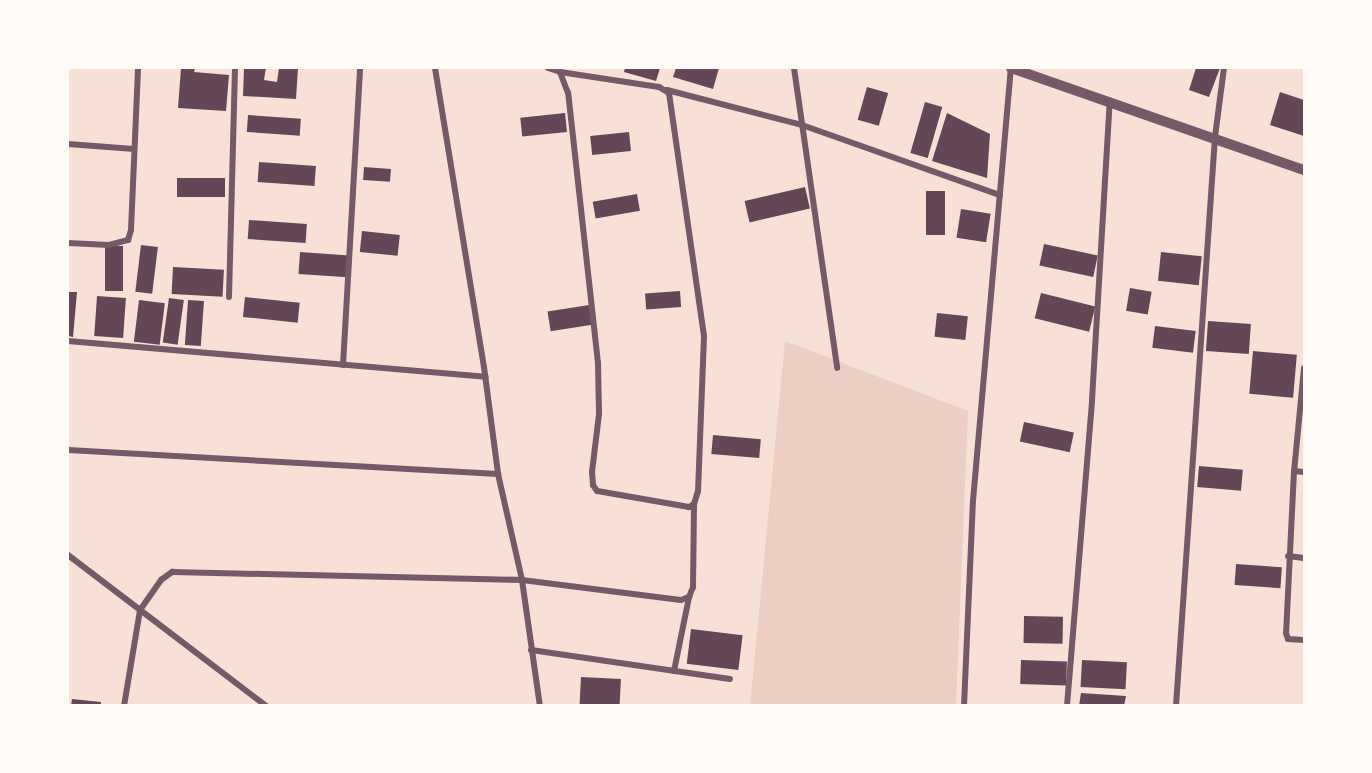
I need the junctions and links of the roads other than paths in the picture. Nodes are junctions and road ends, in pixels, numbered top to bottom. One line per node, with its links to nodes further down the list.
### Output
1 (138, 68): 15 (street)
2 (235, 68): 19 (street)
3 (360, 68): 21 (street)
4 (435, 68): 24 (street)
5 (548, 68): 9 (street)
6 (794, 68): 12 (street)
7 (1011, 68): 11 (street); 17 (street)
8 (1224, 68): 13 (street)
9 (560, 72): 10 (street); 29 (street)
10 (666, 90): 12 (street); 29 (street)
11 (1110, 101): 13 (street); 45 (street)
12 (802, 125): 17 (street); 23 (street)
13 (1215, 137): 16 (street); 46 (street)
14 (68, 144): 15 (street)
15 (134, 149): 18 (street)
16 (1305, 170)
17 (1000, 195): 44 (street)
18 (68, 243)
19 (229, 297)
20 (68, 341): 21 (street)
21 (343, 365): 24 (street)
22 (1305, 368): 26 (street)
23 (837, 369)
24 (485, 376): 28 (street)
25 (68, 450): 28 (street)
26 (1294, 471): 27 (street); 31 (street)
27 (1305, 472)
28 (498, 474): 33 (street)
29 (694, 504): 34 (street)
30 (68, 556): 35 (street)
31 (1288, 556): 32 (street); 36 (street)
32 (1305, 558)
33 (522, 580): 34 (street); 35 (street); 37 (street)
34 (689, 597): 38 (street)
35 (140, 610): 40 (street); 41 (street)
36 (1305, 640)
37 (531, 650): 38 (street); 43 (street)
38 (674, 671): 39 (street)
39 (730, 679)
40 (258, 703): 42 (street)
41 (124, 705)
42 (266, 705)
43 (540, 705)
44 (964, 705)
45 (1067, 705)
46 (1176, 705)

